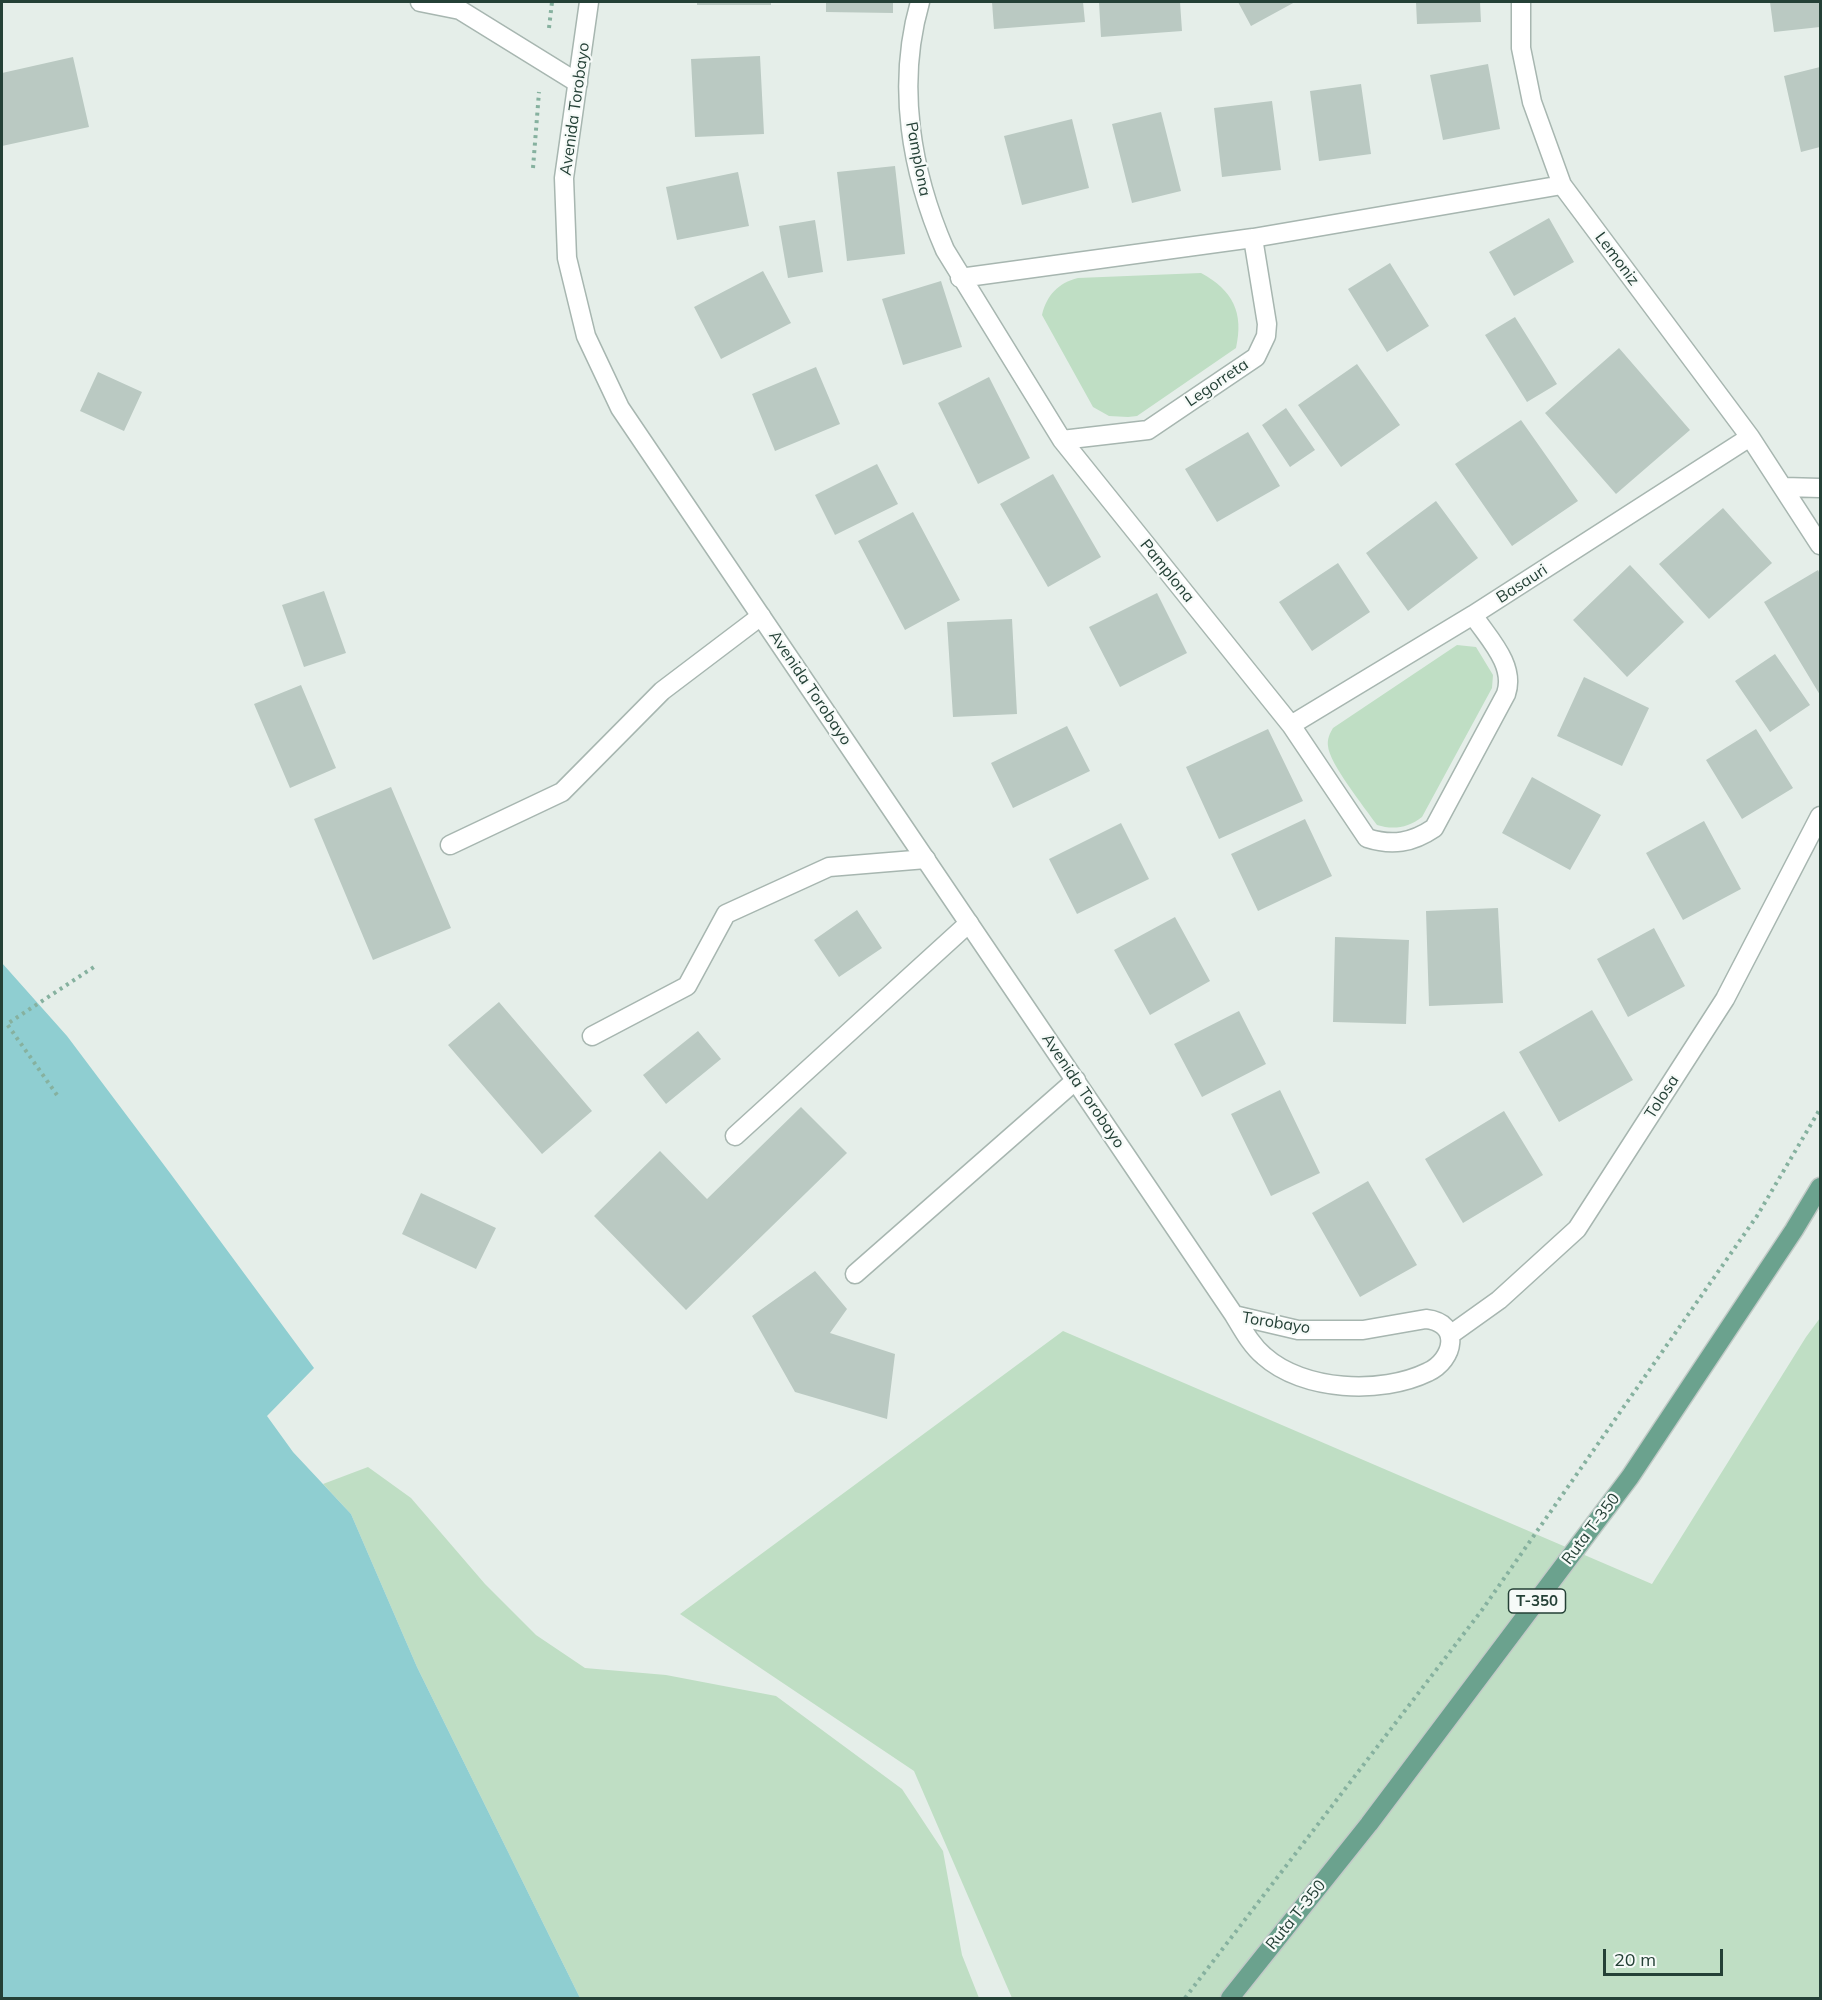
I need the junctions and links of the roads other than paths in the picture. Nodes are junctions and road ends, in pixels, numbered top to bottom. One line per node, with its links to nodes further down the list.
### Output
1 (420, 2): 5 (street)
2 (590, 2): 5 (street, Avenida Torobayo)
3 (920, 2): 8 (street, Pamplona)
4 (1521, 2): 6 (street, Lemoniz)
5 (578, 83): 15 (street, Avenida Torobayo)
6 (1562, 185): 7 (street); 9 (street, Lemoniz)
7 (1253, 238): 8 (street); 10 (street, Legorreta)
8 (960, 278): 10 (street, Pamplona)
9 (1750, 437): 11 (street, Lemoniz); 14 (street, Basauri)
10 (1062, 440): 16 (street, Pamplona)
11 (1784, 487): 12 (street); 13 (street, Lemoniz)
12 (1821, 488)
13 (1821, 545)
14 (1473, 615): 16 (street, Basauri); 16 (street, Pamplona)
15 (761, 616): 18 (street); 19 (street, Avenida Torobayo)
16 (1291, 725)
17 (1821, 816): 27 (street, Tolosa)
18 (450, 845)
19 (926, 859): 20 (street, Avenida Torobayo); 21 (street)
20 (969, 923): 22 (street, Avenida Torobayo); 23 (street)
21 (592, 1036)
22 (1076, 1080): 25 (street); 26 (street, Avenida Torobayo)
23 (735, 1136)
24 (1821, 1187): 28 (main road, Ruta T-350 / T-350)
25 (855, 1274)
26 (1234, 1315): 27 (street, Torobayo); 27 (street, Torobayo)
27 (1450, 1335)
28 (1230, 1998)

